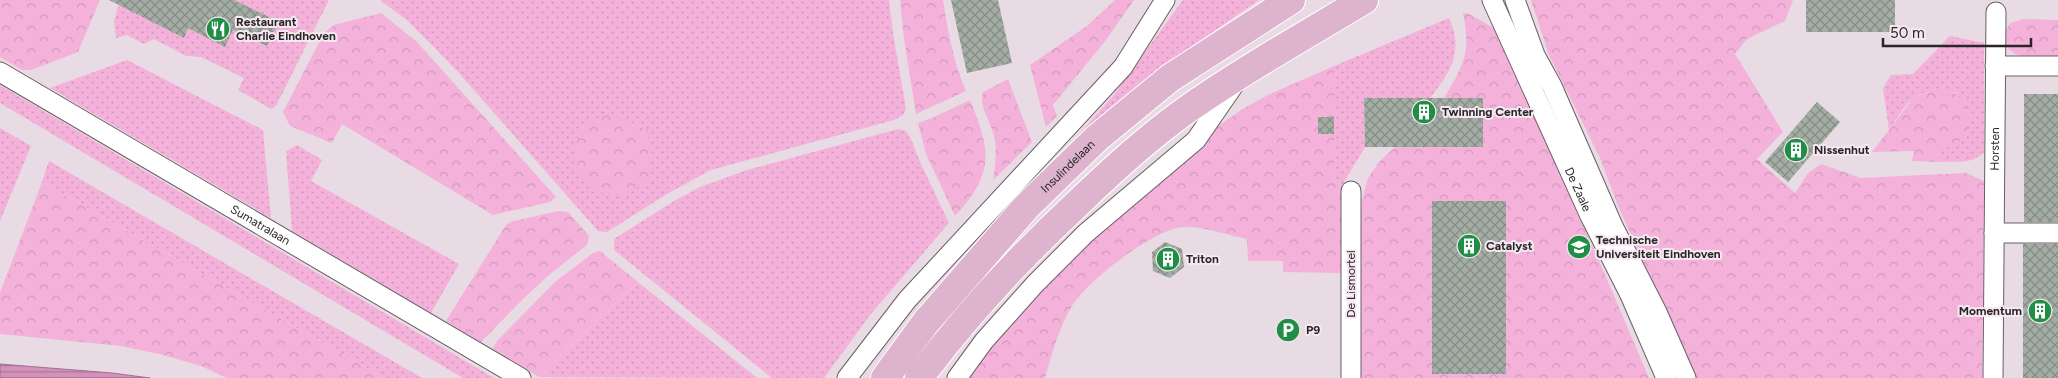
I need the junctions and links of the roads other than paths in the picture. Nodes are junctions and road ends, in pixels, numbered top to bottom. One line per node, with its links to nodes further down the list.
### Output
1 (1165, 0): 15 (street)
2 (1291, 0): 16 (main road, Insulindelaan)
3 (1364, 0): 10 (main road)
4 (1492, 0): 20 (street, De Zaale)
5 (1515, 0): 21 (street, De Zaale)
6 (1996, 12): 7 (street, Horsten)
7 (1995, 66): 8 (street); 12 (street, Horsten)
8 (2058, 66)
9 (0, 72): 14 (street, Sumatralaan)
10 (1242, 73): 17 (main road); 18 (street)
11 (1351, 191): 19 (street, De Lismortel)
12 (1994, 232): 13 (street); 22 (street, Horsten)
13 (2058, 233)
14 (521, 378)
15 (847, 378)
16 (884, 378)
17 (919, 378)
18 (957, 378)
19 (1351, 378)
20 (1666, 378)
21 (1686, 378)
22 (1993, 378)

